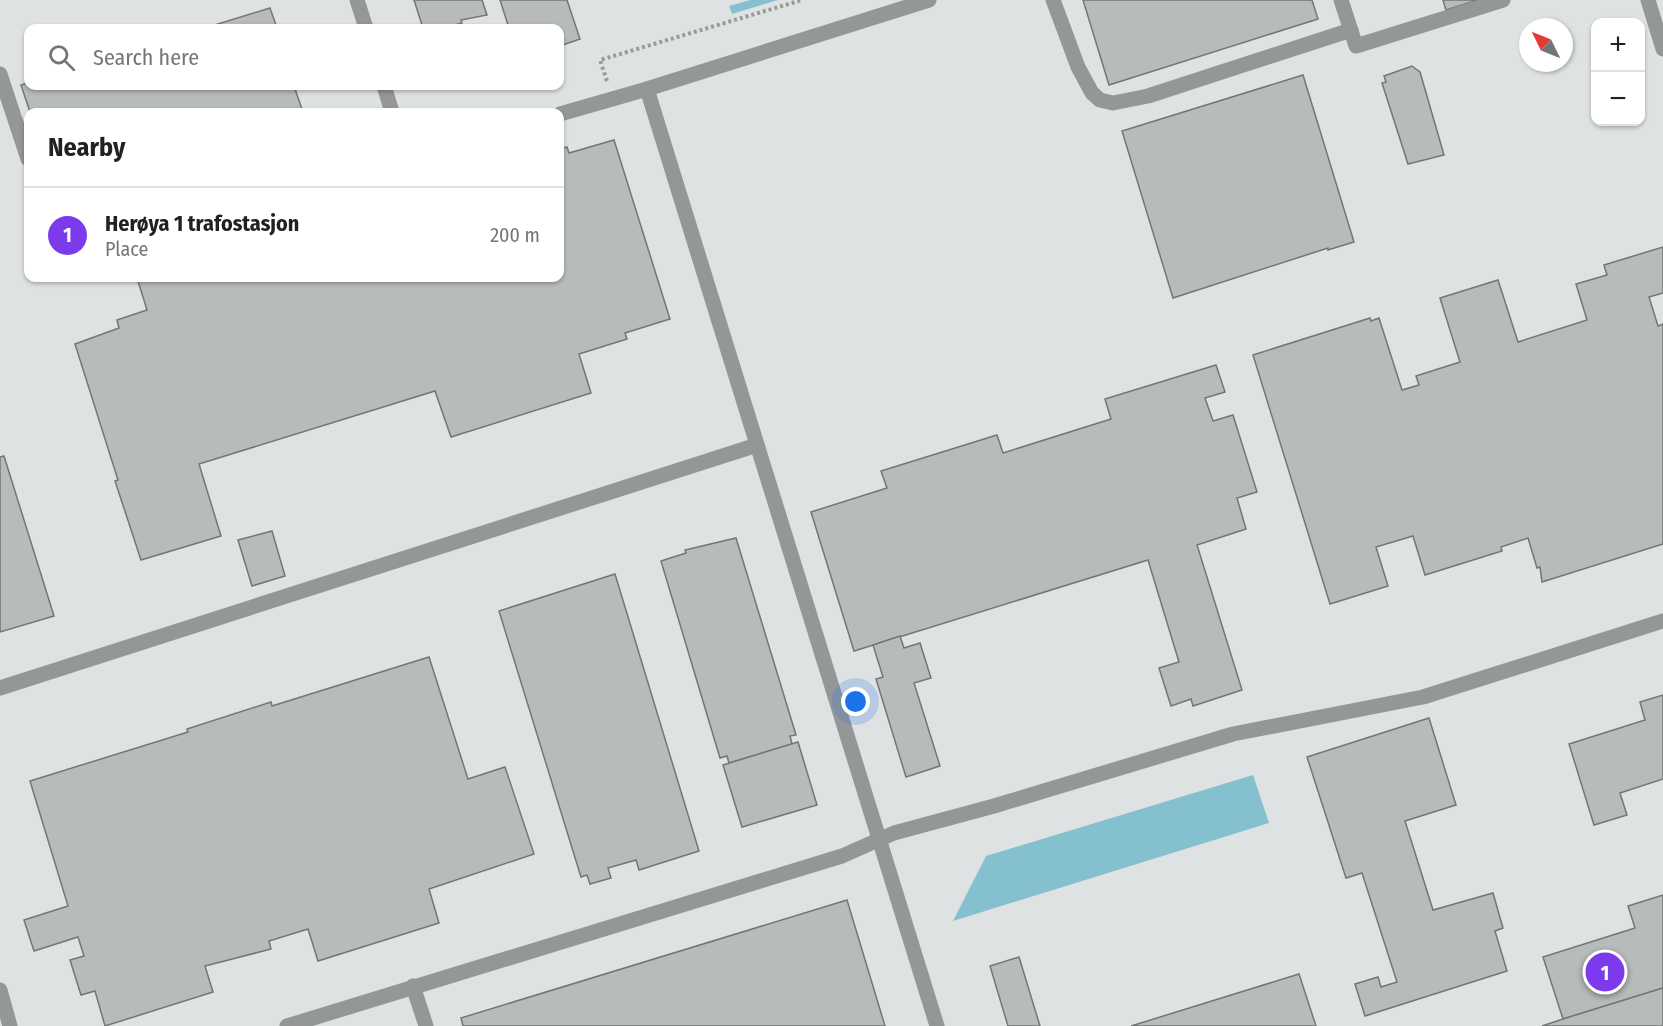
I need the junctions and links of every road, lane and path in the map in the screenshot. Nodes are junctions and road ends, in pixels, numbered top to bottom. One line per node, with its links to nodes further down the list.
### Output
1 (357, 0): 9 (lane)
2 (802, 0): 15 (path)
3 (928, 0): 8 (lane)
4 (1053, 0): 10 (lane)
5 (1341, 0): 10 (lane)
6 (1503, 0): 10 (lane)
7 (1647, 0): 11 (lane)
8 (898, 5): 13 (lane)
9 (365, 24)
10 (1351, 30)
11 (1663, 49)
12 (0, 74): 18 (lane)
13 (647, 89): 15 (lane); 19 (lane)
14 (385, 90): 16 (lane)
15 (612, 99): 17 (lane)
16 (391, 108)
17 (564, 113)
18 (24, 147)
19 (757, 445): 21 (lane); 22 (lane)
20 (1663, 621): 22 (lane)
21 (0, 687)
22 (879, 839): 23 (lane); 28 (lane)
23 (413, 986): 26 (lane); 27 (lane)
24 (0, 990): 25 (lane)
25 (10, 1026)
26 (287, 1026)
27 (426, 1026)
28 (937, 1026)

